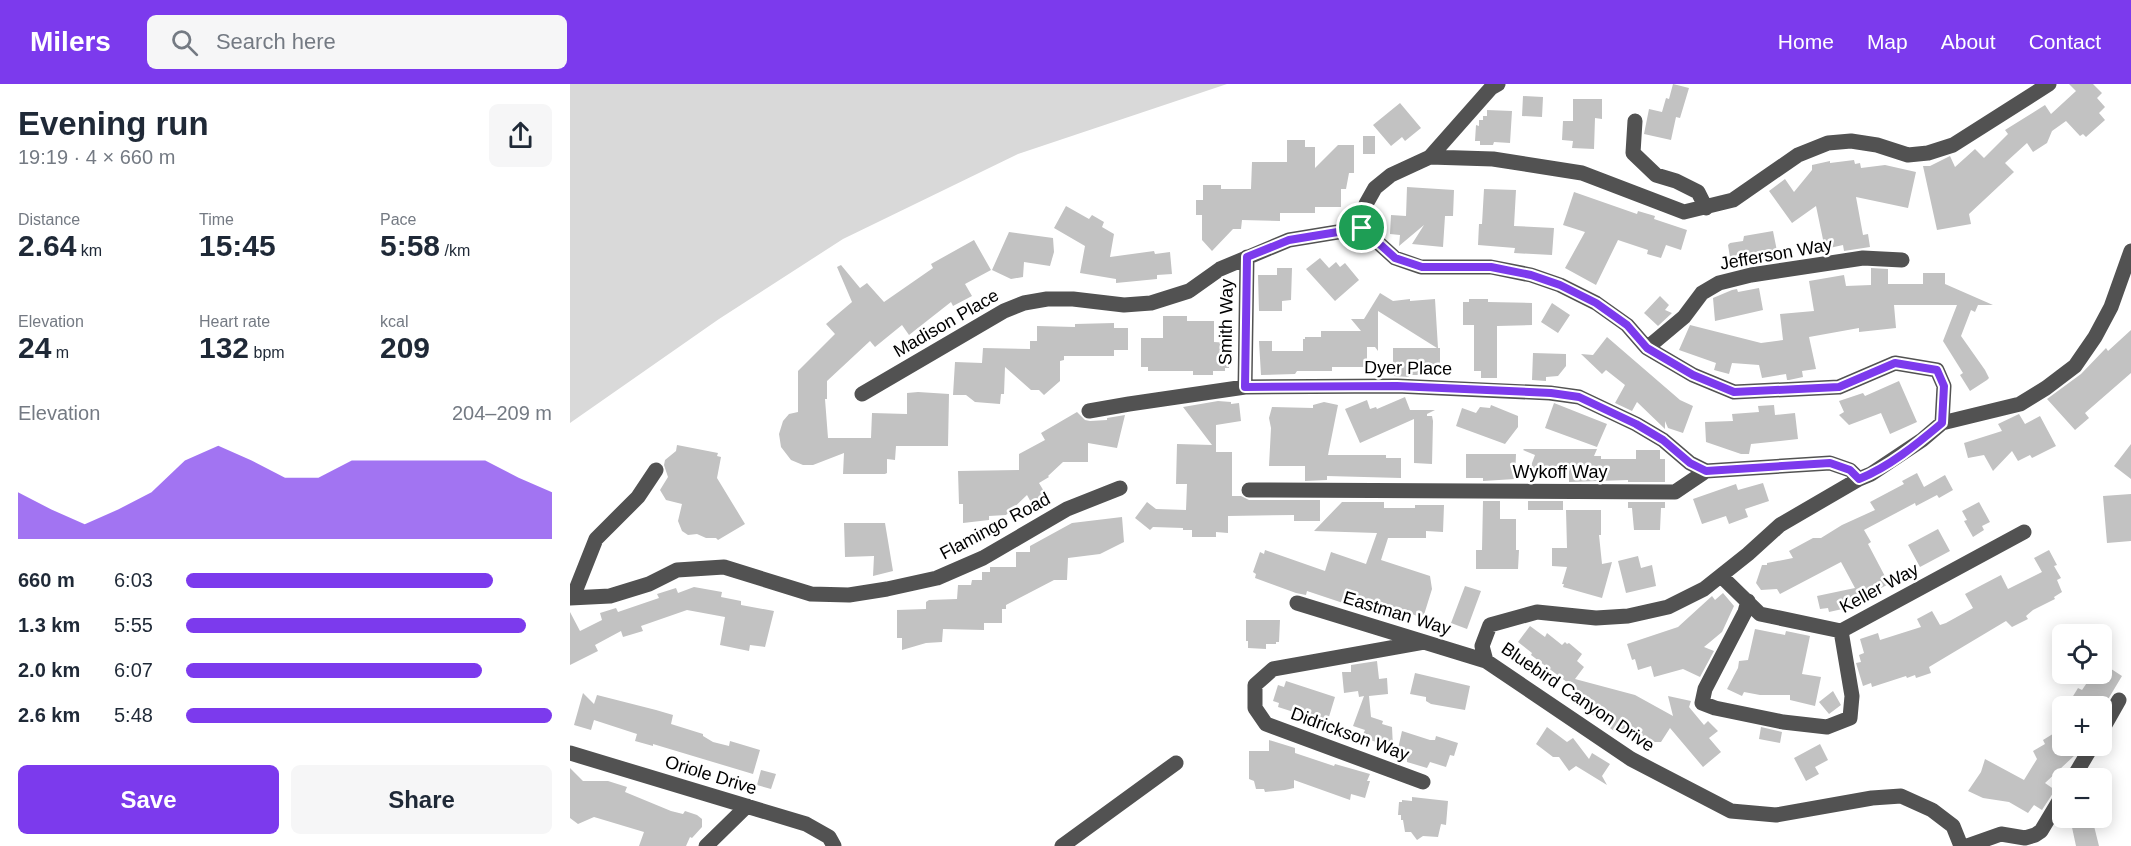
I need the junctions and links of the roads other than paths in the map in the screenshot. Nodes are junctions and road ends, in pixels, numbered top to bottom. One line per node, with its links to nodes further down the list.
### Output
1 (1498, 84): 4 (street)
2 (2049, 84): 5 (street)
3 (1635, 121): 5 (street)
4 (1430, 157): 5 (street); 6 (street)
5 (1706, 208)
6 (1362, 228): 8 (street, Madison Place); 10 (street)
7 (2131, 251): 14 (street)
8 (1247, 257): 11 (street, Smith Way); 12 (street, Madison Place)
9 (1902, 260): 10 (street, Jefferson Way)
10 (1647, 348): 14 (street)
11 (1245, 387): 13 (street, Dyer Place); 16 (street, Dyer Place)
12 (862, 394)
13 (1089, 411)
14 (1942, 423): 17 (street, Bluebird Canyon Drive)
15 (656, 470): 22 (street)
16 (1706, 471): 17 (street); 19 (street, Wykoff Way)
17 (1859, 479): 21 (street, Bluebird Canyon Drive)
18 (1120, 488): 22 (street, Flamingo Road)
19 (1249, 489)
20 (2024, 532): 25 (street, Keller Way)
21 (1721, 576): 23 (street, Keller Way); 27 (street, Bluebird Canyon Drive)
22 (571, 598)
23 (1748, 601): 25 (street, Keller Way); 25 (street)
24 (1297, 603): 26 (street, Eastman Way)
25 (1841, 631)
26 (1424, 642): 27 (street, Eastman Way); 32 (street, Didrickson Way)
27 (1486, 661): 38 (street, Bluebird Canyon Drive)
28 (2119, 700): 29 (street)
29 (2112, 712)
30 (570, 753): 33 (street, Oriole Drive)
31 (1176, 762): 37 (street)
32 (1423, 782)
33 (747, 806): 35 (street); 36 (street, Oriole Drive)
34 (2052, 813): 39 (street)
35 (706, 846)
36 (834, 846)
37 (1062, 846)
38 (1961, 846)
39 (1967, 846)

